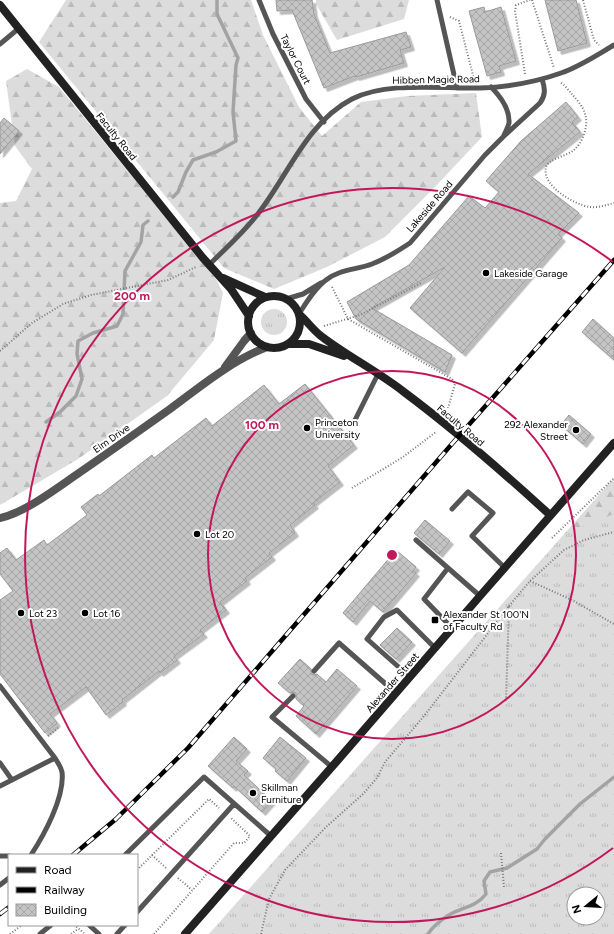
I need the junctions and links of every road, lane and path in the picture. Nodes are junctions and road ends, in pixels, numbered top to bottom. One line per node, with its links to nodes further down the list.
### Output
1 (259, 0): 17 (lane, Taylor Court)
2 (437, 0): 16 (lane)
3 (531, 0): 11 (path); 12 (path)
4 (583, 0): 10 (path)
5 (0, 5): 7 (street, Faculty Road)
6 (446, 14): 14 (path)
7 (18, 28): 8 (lane); 20 (street, Faculty Road)
8 (0, 44)
9 (614, 45): 10 (lane, Hibben Magie Road)
10 (605, 50): 12 (lane, Hibben Magie Road)
11 (532, 73)
12 (556, 75): 13 (lane, Hibben Magie Road); 19 (path)
13 (542, 78): 15 (lane, Hibben Magie Road); 18 (lane, Lakeside Road)
14 (474, 81)
15 (491, 87): 16 (lane, Hibben Magie Road); 18 (lane)
16 (457, 88): 17 (lane, Hibben Magie Road)
17 (324, 122): 20 (lane, Hibben Magie Road)
18 (504, 136): 23 (lane, Lakeside Road)
19 (614, 203)
20 (209, 265): 22 (street, Faculty Road)
21 (196, 267): 35 (path)
22 (221, 277): 26 (street, Faculty Road); 29 (street, Faculty Road)
23 (325, 281): 27 (lane); 28 (lane, Lakeside Road)
24 (421, 283): 30 (path)
25 (332, 287): 30 (path)
26 (265, 297): 27 (street); 29 (street)
27 (286, 298): 28 (street)
28 (300, 314): 33 (street); 36 (street, Faculty Road)
29 (249, 316): 32 (street)
30 (348, 319): 31 (path); 39 (path)
31 (323, 326)
32 (251, 333): 34 (street); 37 (street, Elm Drive)
33 (288, 344): 34 (street); 36 (street, Faculty Road)
34 (267, 347): 37 (street, Elm Drive)
35 (0, 351)
36 (353, 358): 38 (street, Faculty Road)
37 (223, 369): 47 (street, Elm Drive)
38 (378, 374): 40 (lane); 46 (street, Faculty Road)
39 (448, 408)
40 (353, 424)
41 (436, 432): 44 (path)
42 (614, 443): 46 (street, Alexander Street)
43 (614, 478): 49 (path)
44 (352, 488)
45 (452, 509): 52 (lane)
46 (550, 515): 52 (street, Alexander Street)
47 (2, 519)
48 (614, 532): 53 (path)
49 (552, 538)
50 (416, 540): 51 (lane)
51 (448, 568): 54 (lane); 57 (lane)
52 (504, 568): 54 (street, Alexander Street)
53 (530, 581): 55 (path); 56 (path)
54 (480, 596): 57 (street, Alexander Street)
55 (510, 606): 64 (path); 102 (path)
56 (614, 624)
57 (452, 628): 58 (street, Alexander Street)
58 (435, 648): 60 (street, Alexander Street); 60 (lane)
59 (314, 671): 62 (lane)
60 (410, 677): 62 (street, Alexander Street)
61 (0, 686): 67 (lane)
62 (396, 693): 69 (street, Alexander Street)
63 (292, 696): 69 (lane)
64 (506, 701)
65 (58, 728): 66 (path)
66 (48, 736)
67 (56, 758): 70 (lane); 77 (lane)
68 (0, 763): 70 (lane)
69 (332, 766): 75 (street, Alexander Street)
70 (12, 780): 71 (lane)
71 (0, 786)
72 (234, 804): 75 (lane); 78 (lane); 87 (lane)
73 (219, 808): 79 (path)
74 (230, 818): 86 (path)
75 (271, 836): 101 (street, Alexander Street)
76 (501, 853): 85 (path)
77 (32, 854)
78 (126, 854)
79 (152, 855): 80 (path); 81 (path)
80 (167, 868)
81 (138, 869)
82 (176, 877): 86 (path)
83 (8, 879): 84 (lane)
84 (0, 885)
85 (504, 887)
86 (192, 890): 100 (path)
87 (138, 911)
88 (21, 926): 94 (path)
89 (51, 926): 95 (lane)
90 (75, 926): 93 (path)
91 (90, 926): 98 (lane)
92 (124, 926): 99 (lane)
93 (78, 928): 96 (path); 97 (path)
94 (10, 934)
95 (40, 934)
96 (71, 934)
97 (84, 934)
98 (99, 934)
99 (117, 934)
100 (154, 934)
101 (185, 934)
102 (261, 934)

